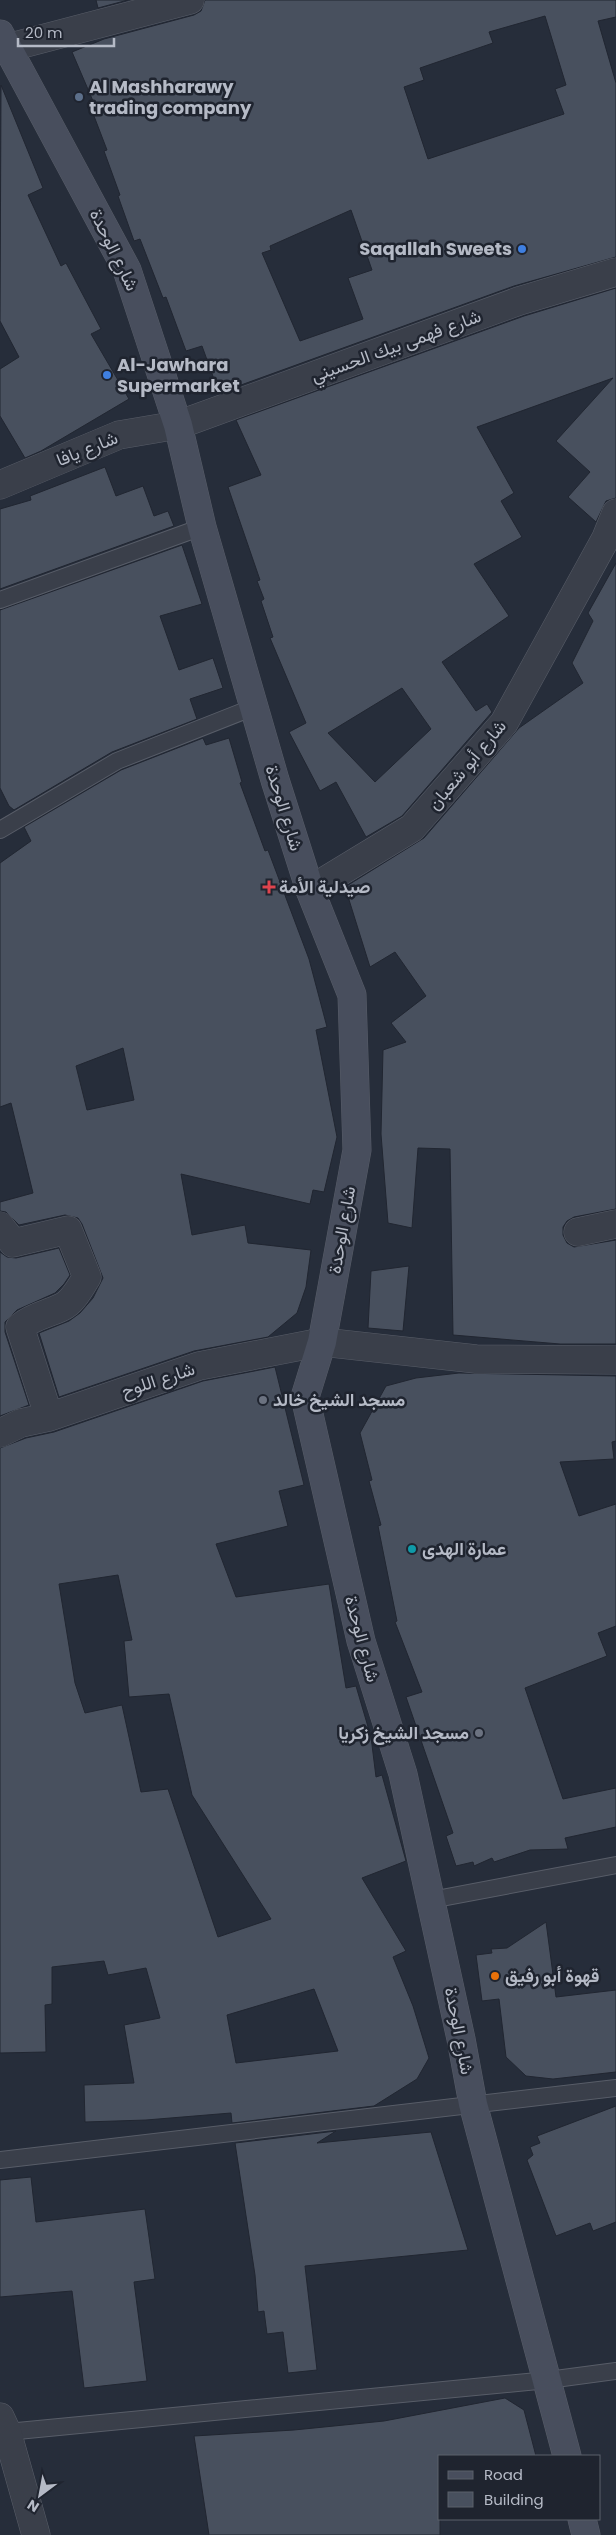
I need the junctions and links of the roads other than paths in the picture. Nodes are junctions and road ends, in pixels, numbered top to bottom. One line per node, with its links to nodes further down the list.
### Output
1 (190, 0): 2 (street)
2 (4, 41): 4 (main road, شارع الوحدة)
3 (616, 272): 4 (street, شارع فهمى بيك الحسيني)
4 (178, 425): 5 (street, شارع يافا); 7 (main road, شارع الوحدة)
5 (0, 484)
6 (616, 513): 11 (street, شارع أبو شعبان)
7 (202, 526): 8 (lane); 9 (main road, شارع الوحدة)
8 (0, 600)
9 (254, 707): 10 (lane); 11 (main road, شارع الوحدة)
10 (0, 830)
11 (310, 890): 15 (main road, شارع الوحدة)
12 (616, 1224): 14 (street)
13 (0, 1226): 17 (street)
14 (578, 1232)
15 (322, 1342): 16 (street, شارع اللوح); 17 (street, شارع اللوح); 20 (main road, شارع الوحدة)
16 (616, 1360)
17 (49, 1417): 18 (street, شارع اللوح)
18 (7, 1426)
19 (616, 1865): 20 (lane)
20 (431, 1900): 22 (main road, شارع الوحدة)
21 (616, 2088): 22 (lane)
22 (473, 2104): 23 (lane); 25 (main road, شارع الوحدة)
23 (0, 2160)
24 (616, 2371): 25 (lane)
25 (548, 2380): 26 (lane); 27 (main road, شارع الوحدة)
26 (4, 2424): 29 (street)
27 (567, 2455)
28 (582, 2520): 30 (main road)
29 (36, 2535)
30 (586, 2535)

